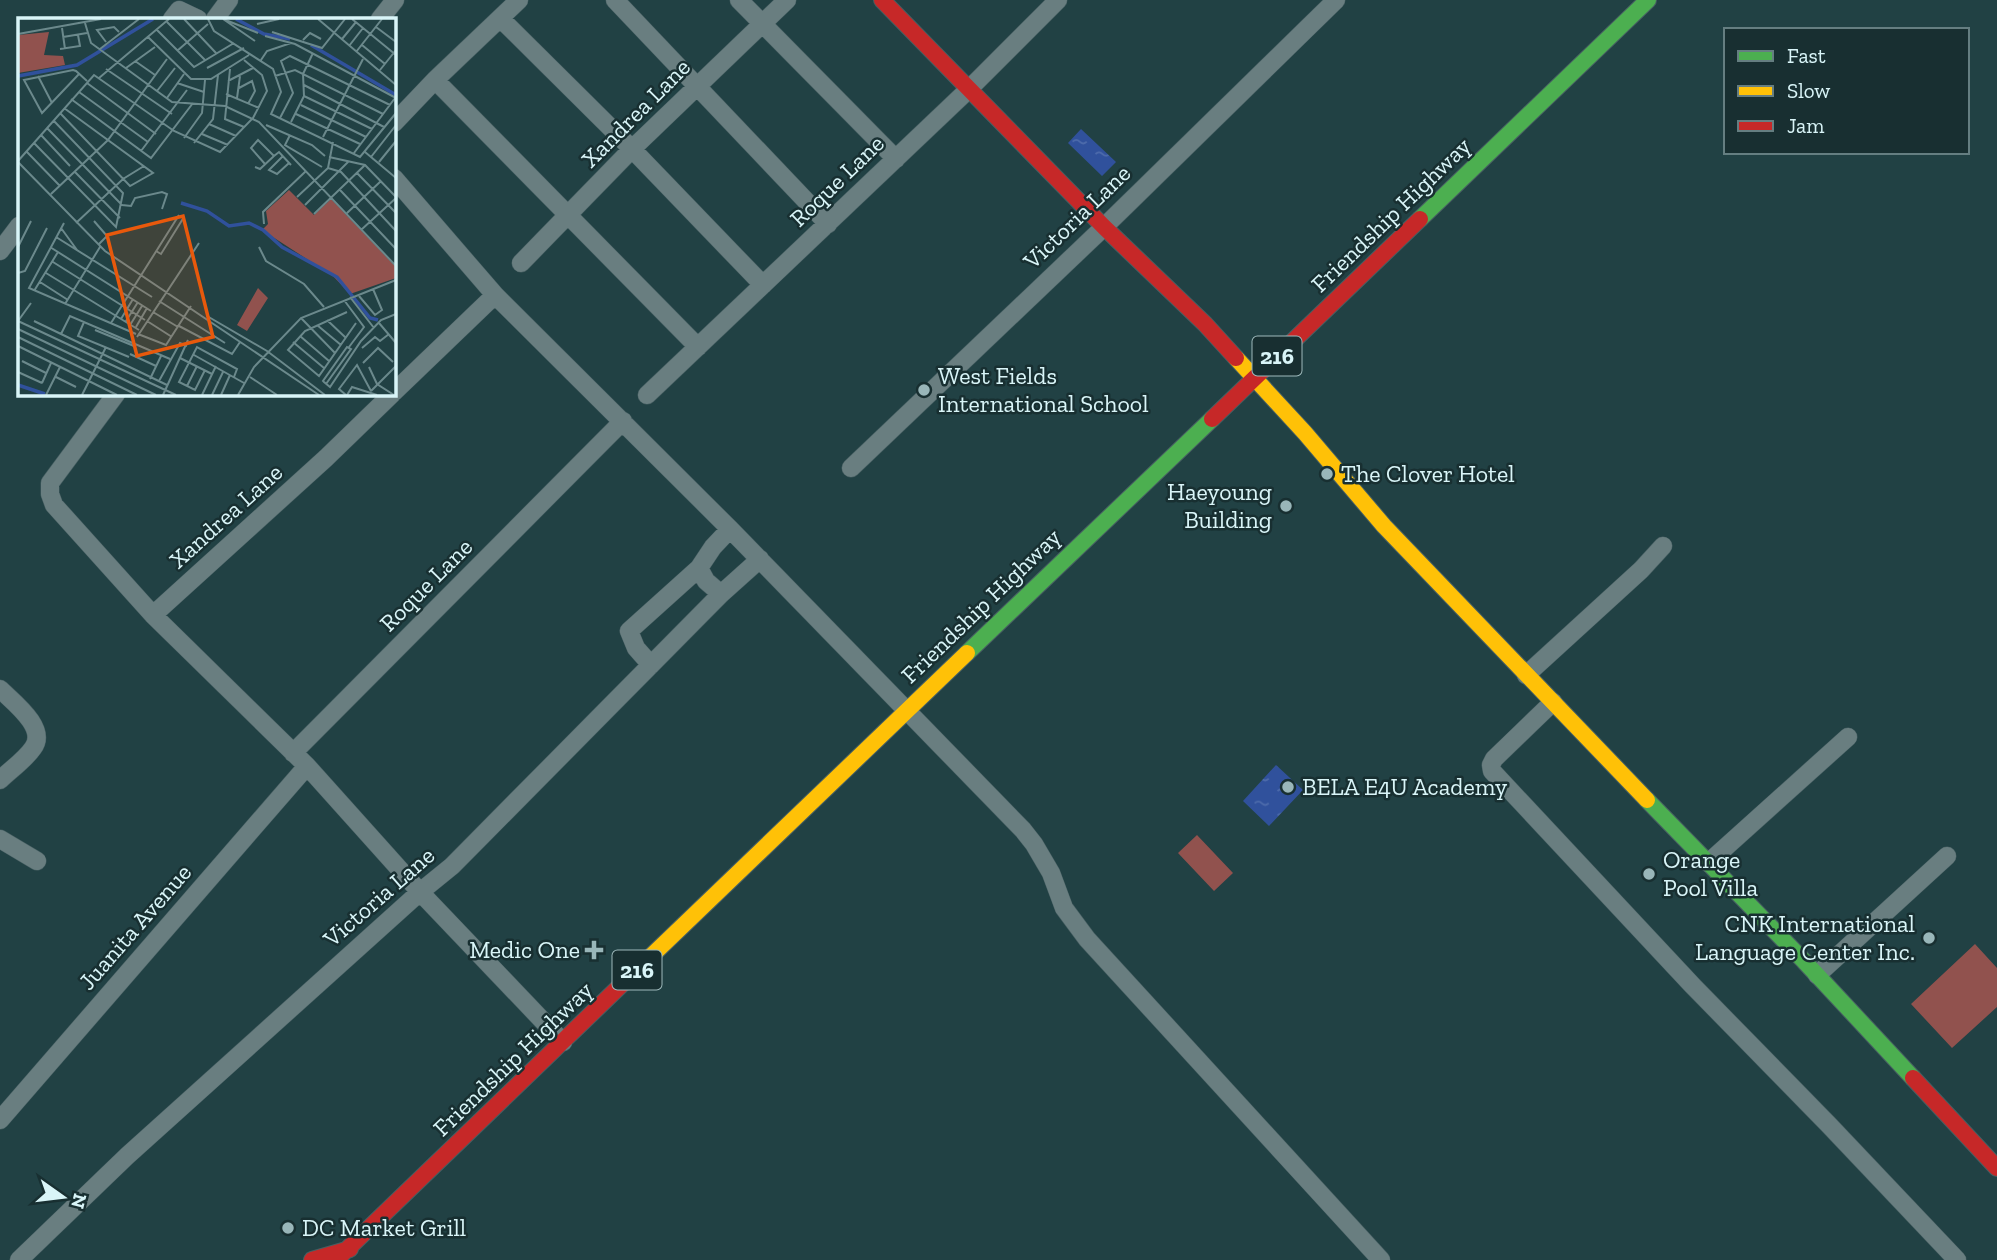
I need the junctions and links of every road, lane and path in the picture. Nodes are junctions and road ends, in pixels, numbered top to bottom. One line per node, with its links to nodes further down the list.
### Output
1 (229, 0): 13 (street)
2 (395, 0): 14 (street)
3 (519, 0): 15 (street)
4 (615, 0): 18 (street)
5 (739, 0): 16 (street)
6 (787, 0): 16 (street, Xandrea Lane)
7 (881, 0): 19 (main road)
8 (1058, 0): 19 (street, Roque Lane)
9 (1336, 0): 27 (street, Victoria Lane)
10 (1648, 0): 33 (main road, Friendship Highway / 216)
11 (172, 10): 12 (street)
12 (195, 18)
13 (216, 18)
14 (381, 18)
15 (500, 18): 17 (street); 21 (street)
16 (763, 23): 18 (street, Xandrea Lane); 22 (street)
17 (435, 80): 20 (street); 24 (street)
18 (698, 86): 21 (street, Xandrea Lane); 25 (street)
19 (969, 89): 22 (street, Roque Lane); 27 (main road)
20 (396, 121)
21 (632, 149): 24 (street, Xandrea Lane); 30 (street)
22 (896, 159): 25 (street, Roque Lane)
23 (396, 180): 31 (street)
24 (568, 216): 29 (street, Xandrea Lane); 32 (street)
25 (828, 224): 30 (street, Roque Lane)
26 (18, 227): 28 (street)
27 (1104, 227): 33 (main road); 39 (street, Victoria Lane)
28 (0, 251)
29 (521, 263)
30 (763, 285): 32 (street, Roque Lane)
31 (495, 295): 34 (street, Xandrea Lane); 38 (street)
32 (698, 347): 35 (street, Roque Lane)
33 (1255, 378): 47 (main road); 50 (main road, Friendship Highway / 216)
34 (396, 390)
35 (647, 395)
36 (115, 396): 45 (street)
37 (390, 396): 45 (street, Xandrea Lane)
38 (623, 421): 40 (street); 52 (street, Roque Lane)
39 (851, 468)
40 (730, 529): 42 (street); 43 (street)
41 (1663, 546): 47 (street)
42 (760, 559): 44 (street, Victoria Lane); 50 (street)
43 (699, 568): 44 (street); 46 (street)
44 (721, 594): 46 (street, Victoria Lane)
45 (153, 615): 52 (street)
46 (651, 665): 59 (street, Victoria Lane)
47 (1527, 675): 49 (main road)
48 (0, 689): 54 (street)
49 (1553, 702): 58 (main road); 69 (street)
50 (905, 711): 61 (main road, Friendship Highway / 216); 68 (street)
51 (1848, 737): 58 (street)
52 (293, 753): 53 (street)
53 (307, 766): 59 (street); 62 (street, Juanita Avenue)
54 (0, 780)
55 (0, 839): 57 (street)
56 (1947, 856): 60 (street)
57 (37, 861)
58 (1708, 863): 60 (main road)
59 (420, 892): 61 (street); 65 (street, Victoria Lane)
60 (1817, 975): 63 (main road)
61 (563, 1042): 64 (main road, Friendship Highway / 216)
62 (0, 1119)
63 (1997, 1168)
64 (346, 1256): 66 (main road, Friendship Highway / 216); 67 (main road)
65 (19, 1260)
66 (313, 1260)
67 (336, 1260)
68 (1381, 1260)
69 (1957, 1260)

